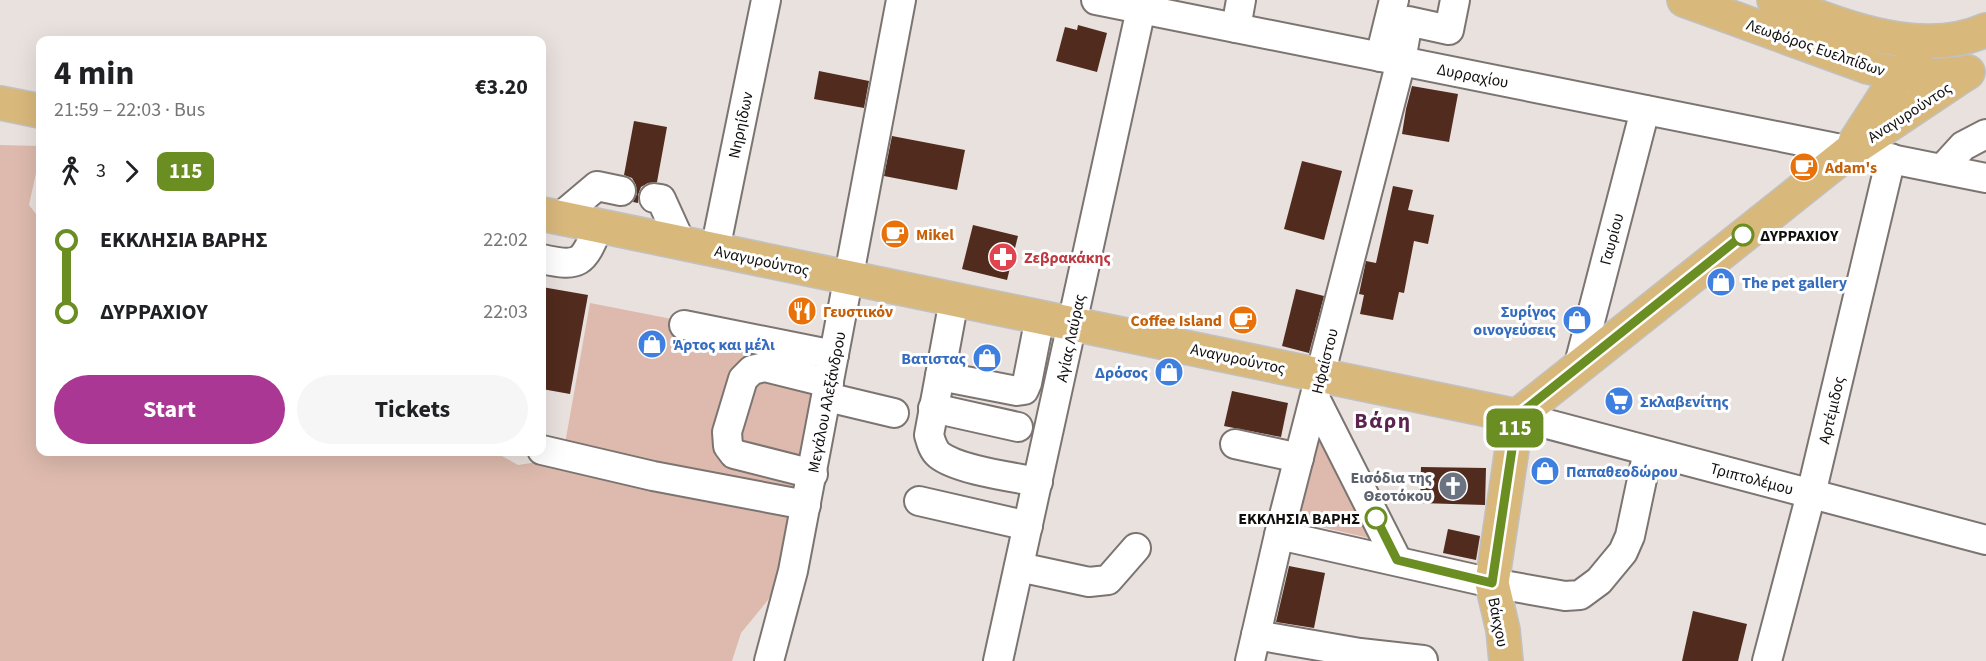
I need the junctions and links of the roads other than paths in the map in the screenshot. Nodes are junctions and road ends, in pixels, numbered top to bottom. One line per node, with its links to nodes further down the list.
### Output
1 (766, 0): 29 (street, Νηρηίδων)
2 (901, 0): 31 (street, Μεγάλου Αλεξάνδρου)
3 (1096, 0): 9 (street, Δυρραχίου)
4 (1241, 0): 10 (street)
5 (1394, 0): 13 (street)
6 (1455, 0): 13 (street)
7 (1684, 0): 15 (main road, Λεωφόρος Ευελπίδων)
8 (1774, 0): 12 (main road, Λεωφόρος Ευελπίδων)
9 (1152, 7): 10 (street, Δυρραχίου); 34 (street, Αγίας Λαύρας)
10 (1236, 28): 13 (street, Δυρραχίου)
11 (1986, 30): 12 (main road, Λεωφόρος Ευελπίδων)
12 (1942, 40): 15 (main road, Αναγυρούντος)
13 (1391, 59): 18 (street, Δυρραχίου); 39 (street, Ηφαίστου)
14 (1977, 70): 15 (main road, Λεωφόρος Ευελπίδων); 20 (main road, Αναγυρούντος)
15 (1899, 74): 20 (main road, Αναγυρούντος)
16 (0, 103): 17 (main road)
17 (36, 110)
18 (1645, 110): 20 (street, Δυρραχίου); 37 (street, Γαυρίου)
19 (1986, 134): 22 (street)
20 (1850, 151): 21 (street, Δυρραχίου); 37 (main road, Αναγυρούντος)
21 (1891, 158): 22 (street, Δυρραχίου); 51 (street, Αρτέμιδος)
22 (1942, 169): 23 (street, Δυρραχίου)
23 (1986, 178)
24 (621, 191): 26 (street)
25 (654, 198): 28 (street)
26 (550, 216): 27 (main road, Αναγυρούντος)
27 (600, 226): 28 (main road, Αναγυρούντος); 30 (street)
28 (681, 243): 29 (main road, Αναγυρούντος)
29 (715, 250): 31 (main road, Αναγυρούντος)
30 (546, 260)
31 (849, 278): 32 (main road, Αναγυρούντος); 36 (street, Μεγάλου Αλεξάνδρου)
32 (954, 300): 33 (main road, Αναγυρούντος); 38 (street)
33 (1040, 317): 34 (main road, Αναγυρούντος); 38 (street)
34 (1073, 324): 39 (main road, Αναγυρούντος); 50 (street, Αγίας Λαύρας)
35 (684, 326): 36 (street)
36 (834, 355): 40 (street, Μεγάλου Αλεξάνδρου)
37 (1578, 368): 43 (main road, Αναγυρούντος)
38 (940, 376): 41 (street)
39 (1318, 387): 43 (main road, Αναγυρούντος); 48 (street, Ηφαίστου); 58 (street)
40 (828, 390): 42 (street); 49 (street, Μεγάλου Αλεξάνδρου); 49 (street)
41 (933, 408): 44 (street); 50 (street)
42 (894, 413)
43 (1517, 416): 47 (street, Τριπτολέμου); 60 (main road)
44 (1018, 427)
45 (1235, 444): 48 (street)
46 (546, 451): 53 (street)
47 (1648, 451): 51 (street, Τριπτολέμου); 60 (street)
48 (1299, 458): 55 (street, Ηφαίστου)
49 (813, 474): 53 (street, Μεγάλου Αλεξάνδρου)
50 (1038, 482): 54 (street, Αγίας Λαύρας)
51 (1811, 494): 56 (street, Τριπτολέμου); 66 (street, Αρτέμιδος)
52 (919, 501): 54 (street)
53 (807, 505): 63 (street, Μεγάλου Αλεξάνδρου)
54 (1028, 526): 59 (street, Αγίας Λαύρας)
55 (1279, 534): 58 (street); 61 (street, Ηφαίστου)
56 (1986, 540)
57 (1136, 548): 59 (street)
58 (1397, 560): 60 (street)
59 (1019, 567): 64 (street, Αγίας Λαύρας)
60 (1492, 583): 65 (main road, Βάκχου)
61 (1253, 648): 62 (street)
62 (1423, 660)
63 (769, 661)
64 (998, 661)
65 (1506, 661)
66 (1767, 661)

